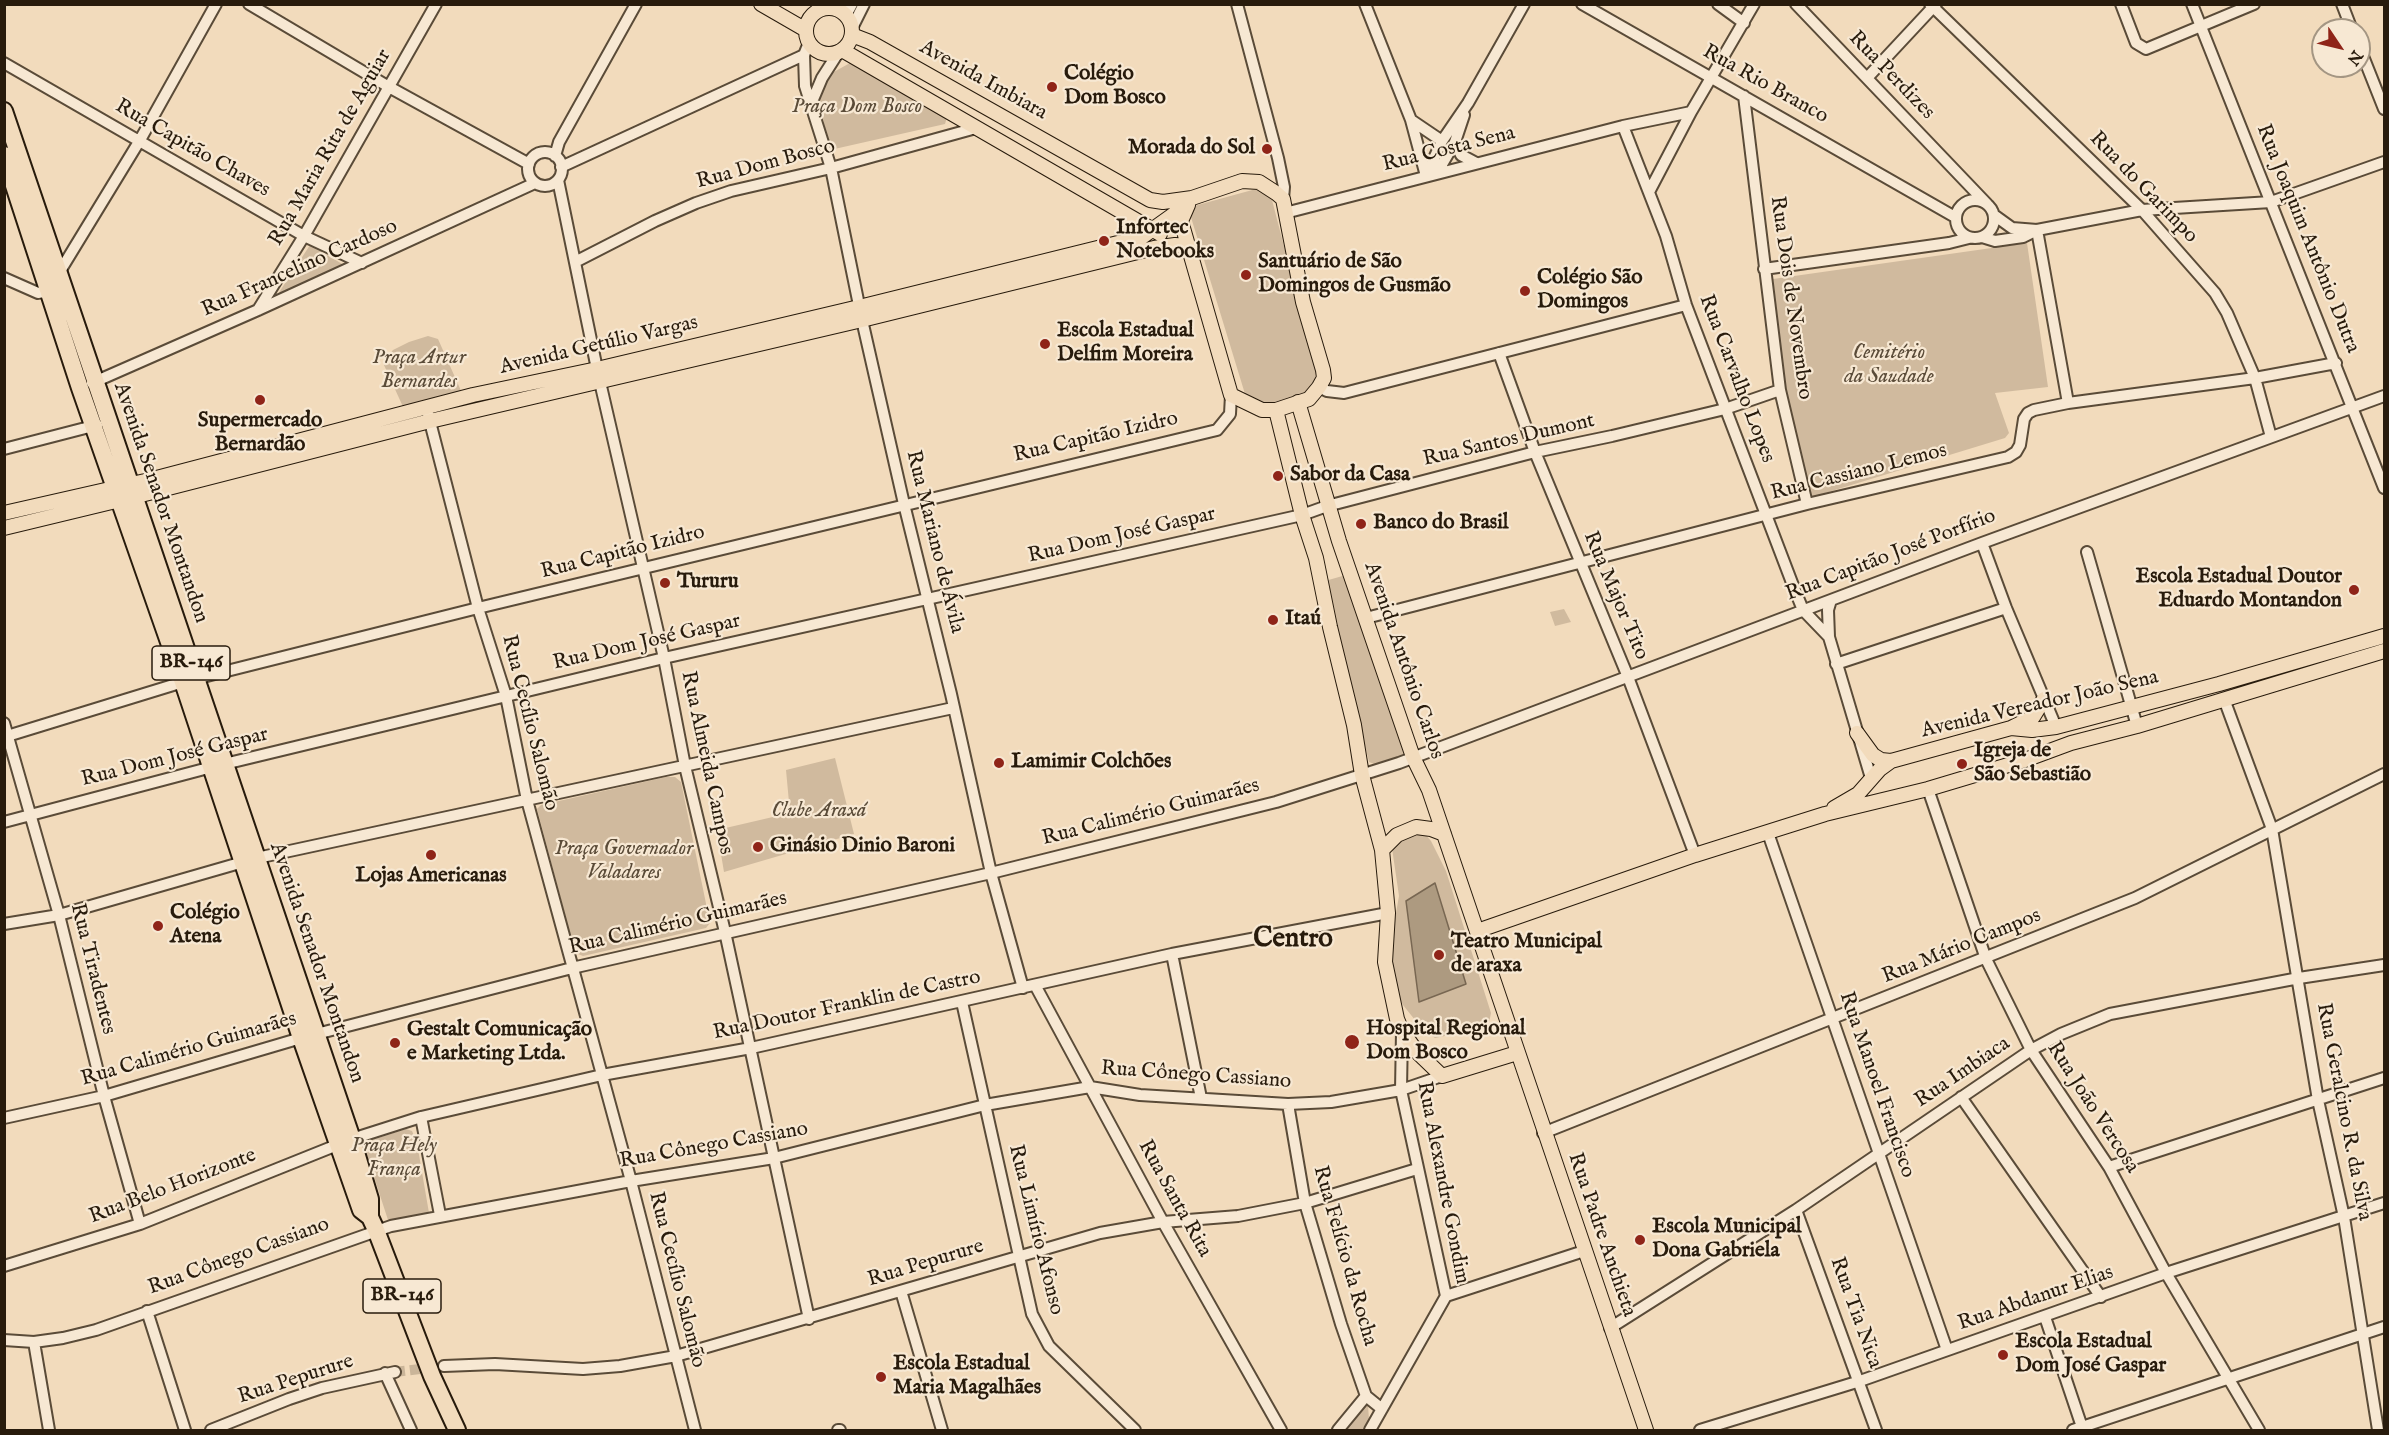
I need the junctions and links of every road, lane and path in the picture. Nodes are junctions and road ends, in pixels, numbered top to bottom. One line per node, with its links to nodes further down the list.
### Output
1 (216, 4): 38 (street)
2 (249, 4): 28 (street)
3 (436, 4): 28 (street, Rua Maria Rita de Aguiar)
4 (636, 4): 42 (street)
5 (761, 4): 22 (main road)
6 (864, 4): 21 (street)
7 (1237, 4): 60 (street)
8 (1365, 4): 35 (street)
9 (1524, 4): 30 (street)
10 (1582, 4): 27 (street, Rua Rio Branco)
11 (1719, 4): 19 (street)
12 (1754, 4): 19 (street)
13 (1796, 4): 26 (street, Rua Perdizes)
14 (2121, 4): 20 (street)
15 (2192, 4): 20 (street, Rua Joaquim Antônio Dutra)
16 (2254, 4): 20 (street)
17 (1933, 6): 26 (street); 61 (street, Rua do Garimpo)
18 (832, 8): 21 (main road); 22 (main road)
19 (1744, 23): 27 (street)
20 (2200, 26): 57 (street, Rua Joaquim Antônio Dutra)
21 (852, 32): 23 (main road); 46 (main road, Avenida Imbiara)
22 (806, 42): 23 (main road); 31 (street, Rua Mariano de Ávila); 47 (street)
23 (840, 51): 31 (street); 37 (main road, Avenida Imbiara)
24 (4, 63): 38 (street, Rua Capitão Chaves)
25 (2371, 75): 32 (street)
26 (1867, 78): 50 (street, Rua Perdizes)
27 (1712, 79): 29 (street, Rua Rio Branco); 34 (street)
28 (389, 87): 45 (street); 66 (street, Rua Maria Rita de Aguiar)
29 (1744, 96): 56 (street, Rua Rio Branco); 73 (street, Rua Dois de Novembro)
30 (1468, 103): 39 (street); 40 (street)
31 (811, 104): 48 (street, Rua Mariano de Ávila)
32 (2385, 109)
33 (4, 111): 75 (highway, Avenida Senador Montandon / BR-146)
34 (1691, 112): 36 (street, Rua Costa Sena); 54 (street)
35 (1411, 120): 39 (street); 49 (street)
36 (1623, 126): 44 (street, Rua Costa Sena); 54 (street, Rua Carvalho Lopes)
37 (976, 128): 48 (street, Rua Dom Bosco); 53 (main road, Avenida Imbiara)
38 (140, 140): 66 (street, Rua Capitão Chaves); 75 (street)
39 (1442, 141): 49 (street)
40 (1455, 142): 44 (street); 49 (street)
41 (4, 155): 77 (highway, Avenida Senador Montandon / BR-146)
42 (555, 156): 45 (street); 47 (street)
43 (2385, 162): 57 (street)
44 (1476, 163): 49 (street, Rua Costa Sena)
45 (529, 164): 52 (street)
46 (1091, 166): 53 (main road); 55 (main road, Avenida Imbiara)
47 (561, 167): 51 (street)
48 (831, 168): 71 (street, Rua Dom Bosco); 80 (street, Rua Mariano de Ávila)
49 (1431, 174): 60 (street, Rua Costa Sena)
50 (1959, 174): 58 (street, Rua Perdizes); 59 (street, Rua Perdizes)
51 (558, 180): 52 (street); 71 (street, Rua Almeida Campos)
52 (535, 183): 72 (street, Rua Francelino Cardoso)
53 (1079, 187): 64 (main road, Avenida Imbiara)
54 (1649, 192): 78 (street, Rua Carvalho Lopes)
55 (1192, 198): 60 (main road); 64 (main road, Avenida Getúlio Vargas); 70 (main road)
56 (1928, 200): 58 (street, Rua Rio Branco); 63 (street, Rua Rio Branco)
57 (2271, 202): 61 (street); 82 (street, Rua Joaquim Antônio Dutra)
58 (1964, 203): 59 (street); 63 (street)
59 (1987, 204): 62 (street)
60 (1284, 206): 86 (main road)
61 (2142, 210): 65 (street); 84 (street, Rua do Garimpo)
62 (1994, 215): 65 (street); 67 (street)
63 (1955, 217): 68 (street)
64 (1155, 230): 69 (main road, Avenida Imbiara); 80 (main road, Avenida Getúlio Vargas)
65 (2037, 230): 67 (street); 91 (street)
66 (304, 236): 72 (street, Rua Capitão Chaves); 79 (street, Rua Maria Rita de Aguiar)
67 (1983, 237): 68 (street)
68 (1969, 238): 73 (street)
69 (1175, 245): 70 (main road, Avenida Getúlio Vargas); 74 (main road, Avenida Imbiara); 80 (main road, Avenida Getúlio Vargas)
70 (1189, 246): 74 (main road)
71 (574, 262): 83 (street, Rua Almeida Campos)
72 (362, 263): 79 (street, Rua Francelino Cardoso)
73 (1764, 269): 87 (street, Rua Dois de Novembro)
74 (1194, 270): 88 (main road)
75 (59, 275): 77 (street); 85 (highway, Avenida Senador Montandon / BR-146)
76 (4, 278): 77 (street)
77 (48, 288): 85 (highway, Avenida Senador Montandon / BR-146)
78 (1686, 305): 81 (street); 93 (street, Rua Carvalho Lopes)
79 (258, 310): 85 (street, Rua Francelino Cardoso)
80 (861, 314): 83 (main road, Avenida Getúlio Vargas); 102 (street, Rua Mariano de Ávila)
81 (1498, 353): 86 (street); 99 (street, Rua Major Tito)
82 (2336, 363): 84 (street, Rua Cassiano Lemos); 92 (street, Rua Joaquim Antônio Dutra)
83 (598, 375): 95 (main road, Avenida Getúlio Vargas); 112 (street, Rua Almeida Campos)
84 (2255, 378): 91 (street, Rua Cassiano Lemos); 97 (street, Rua do Garimpo)
85 (88, 385): 96 (highway, Avenida Senador Montandon / BR-146)
86 (1319, 387): 90 (main road)
87 (1780, 390): 93 (street, Rua Santos Dumont); 103 (street, Rua Dois de Novembro)
88 (1231, 396): 94 (main road); 102 (street, Rua Capitão Izidro)
89 (2385, 396): 92 (street, Rua Capitão José Porfírio)
90 (1298, 402): 94 (main road); 104 (main road, Avenida Antônio Carlos)
91 (2068, 403): 103 (street, Rua Cassiano Lemos)
92 (2353, 407): 97 (street, Rua Capitão José Porfírio); 100 (street, Rua Joaquim Antônio Dutra)
93 (1725, 409): 99 (street, Rua Santos Dumont); 107 (street, Rua Carvalho Lopes)
94 (1276, 410): 106 (main road)
95 (428, 414): 101 (main road, Avenida Getúlio Vargas); 115 (street, Rua Cecílio Salomão)
96 (101, 424): 98 (street); 101 (highway, Avenida Senador Montandon / BR-146)
97 (2271, 437): 109 (street, Rua Capitão José Porfírio)
98 (4, 449)
99 (1535, 452): 104 (street, Rua Santos Dumont); 111 (street, Rua Major Tito)
100 (2385, 488)
101 (126, 492): 105 (main road, Avenida Getúlio Vargas); 108 (main road, Avenida Getúlio Vargas); 125 (highway, Avenida Senador Montandon / BR-146)
102 (904, 504): 112 (street, Rua Capitão Izidro); 113 (street, Rua Mariano de Ávila)
103 (1807, 504): 107 (street, Rua Cassiano Lemos)
104 (1328, 506): 106 (street, Rua Santos Dumont); 118 (main road, Avenida Antônio Carlos)
105 (4, 513)
106 (1302, 515): 113 (street, Rua Dom José Gaspar); 144 (main road)
107 (1766, 516): 111 (street, Rua Cassiano Lemos); 117 (street, Rua Carvalho Lopes)
108 (4, 528)
109 (1982, 543): 114 (street, Rua Capitão José Porfírio); 116 (street)
110 (2087, 552): 129 (street)
111 (1581, 564): 118 (street, Rua Cassiano Lemos); 124 (street, Rua Major Tito)
112 (641, 569): 115 (street, Rua Capitão Izidro); 122 (street, Rua Almeida Campos)
113 (929, 600): 122 (street, Rua Dom José Gaspar); 130 (street, Rua Mariano de Ávila)
114 (1831, 600): 117 (street, Rua Capitão José Porfírio); 120 (street, Rua Carvalho Lopes)
115 (478, 608): 125 (street, Rua Capitão Izidro); 126 (street, Rua Cecílio Salomão)
116 (2006, 608): 123 (street); 127 (street)
117 (1803, 610): 120 (street, Rua Carvalho Lopes); 124 (street, Rua Capitão José Porfírio)
118 (1366, 618): 138 (main road, Avenida Antônio Carlos)
119 (2385, 636): 129 (main road, Avenida Vereador João Sena)
120 (1829, 637): 123 (street, Rua Carvalho Lopes)
121 (2385, 651): 128 (main road, Avenida Vereador João Sena)
122 (663, 658): 126 (street, Rua Dom José Gaspar); 142 (street, Rua Almeida Campos)
123 (1836, 664): 136 (street, Rua Carvalho Lopes)
124 (1628, 677): 138 (street, Rua Capitão José Porfírio); 156 (street, Rua Major Tito)
125 (190, 681): 137 (street, Rua Capitão Izidro); 141 (highway, Avenida Senador Montandon / BR-146)
126 (506, 696): 141 (street, Rua Dom José Gaspar); 148 (street, Rua Cecílio Salomão)
127 (2044, 699): 133 (street); 134 (main road)
128 (2224, 699): 132 (main road, Avenida Vereador João Sena); 152 (street, Rua Geralcino R. da Silva)
129 (2132, 707): 132 (street); 133 (main road, Avenida Vereador João Sena)
130 (953, 708): 142 (street); 158 (street, Rua Mariano de Ávila)
131 (4, 723): 137 (street, Rua Tiradentes)
132 (2137, 726): 139 (main road, Avenida Vereador João Sena)
133 (2056, 727): 135 (main road, Avenida Vereador João Sena)
134 (2011, 728): 135 (main road, Avenida Vereador João Sena); 140 (main road, Avenida Vereador João Sena)
135 (2032, 730): 139 (main road)
136 (1857, 733): 140 (main road); 145 (street, Rua Carvalho Lopes)
137 (6, 737): 150 (street, Rua Tiradentes)
138 (1413, 757): 144 (street, Rua Calimério Guimarães); 154 (main road, Avenida Antônio Carlos)
139 (2025, 760): 146 (main road, Avenida Vereador João Sena)
140 (1891, 761): 145 (main road, Avenida Vereador João Sena)
141 (218, 766): 150 (street, Rua Dom José Gaspar); 157 (highway, Avenida Senador Montandon / BR-146)
142 (684, 766): 148 (street); 162 (street, Rua Almeida Campos)
143 (2385, 774): 152 (street, Rua Mário Campos)
144 (1362, 775): 155 (main road); 158 (street, Rua Calimério Guimarães)
145 (1871, 778): 147 (main road); 149 (main road, Avenida Vereador João Sena)
146 (1928, 789): 147 (main road, Avenida Vereador João Sena); 165 (street, Rua João Vercosa)
147 (1888, 799): 149 (main road, Avenida Vereador João Sena)
148 (527, 800): 157 (street); 167 (street, Rua Cecílio Salomão)
149 (1825, 814): 153 (main road, Avenida Vereador João Sena)
150 (31, 816): 151 (street, Rua Dom José Gaspar); 160 (street, Rua Tiradentes)
151 (4, 822)
152 (2272, 829): 165 (street, Rua Mário Campos); 168 (street, Rua Geralcino R. da Silva)
153 (1768, 833): 156 (main road, Avenida Vereador João Sena); 172 (street, Rua Manoel Francisco)
154 (1444, 834): 155 (main road); 163 (main road, Avenida Antônio Carlos)
155 (1382, 850): 159 (main road)
156 (1695, 855): 163 (main road, Avenida Vereador João Sena)
157 (250, 860): 160 (street); 174 (highway, Avenida Senador Montandon / BR-146)
158 (991, 873): 162 (street, Rua Calimério Guimarães); 170 (street, Rua Mariano de Ávila)
159 (1388, 913): 164 (street, Rua Doutor Franklin de Castro); 173 (main road)
160 (59, 915): 161 (street); 183 (street, Rua Tiradentes)
161 (4, 924)
162 (725, 932): 167 (street, Rua Calimério Guimarães); 175 (street, Rua Almeida Campos)
163 (1477, 932): 177 (main road, Rua Padre Anchieta)
164 (1172, 954): 169 (street, Rua Doutor Franklin de Castro); 185 (street)
165 (1986, 959): 172 (street, Rua Mário Campos); 176 (street, Rua João Vercosa)
166 (2385, 965): 168 (street, Rua Imbiaca)
167 (572, 968): 174 (street, Rua Calimério Guimarães); 178 (street, Rua Cecílio Salomão)
168 (2299, 978): 176 (street, Rua Imbiaca); 186 (street, Rua Geralcino R. da Silva)
169 (1035, 985): 170 (street, Rua Doutor Franklin de Castro); 181 (street, Rua Santa Rita)
170 (1023, 988): 171 (street, Rua Doutor Franklin de Castro)
171 (962, 1002): 175 (street, Rua Doutor Franklin de Castro); 188 (street, Rua Limírio Afonso)
172 (1833, 1018): 191 (street, Rua Mário Campos); 193 (street, Rua Manoel Francisco)
173 (1402, 1031): 179 (main road); 182 (street, Rua Alexandre Gondim)
174 (309, 1036): 183 (street, Rua Calimério Guimarães); 192 (highway, Avenida Senador Montandon / BR-146)
175 (751, 1048): 178 (street, Rua Doutor Franklin de Castro); 194 (street, Rua Almeida Campos)
176 (2031, 1050): 184 (street, Rua Imbiaca); 195 (street, Rua João Vercosa)
177 (1518, 1053): 179 (main road); 191 (main road, Rua Padre Anchieta)
178 (602, 1075): 189 (street, Rua Doutor Franklin de Castro); 197 (street, Rua Cecílio Salomão)
179 (1442, 1076): 182 (street, Rua Cônego Cassiano)
180 (2385, 1078): 186 (street)
181 (1090, 1087): 185 (street, Rua Cônego Cassiano); 188 (street, Rua Cônego Cassiano); 203 (street, Rua Santa Rita)
182 (1401, 1090): 187 (street, Rua Cônego Cassiano); 196 (street, Rua Alexandre Gondim)
183 (104, 1096): 190 (street, Rua Calimério Guimarães); 204 (street, Rua Tiradentes)
184 (1961, 1097): 193 (street, Rua Imbiaca); 212 (street)
185 (1201, 1098): 187 (street, Rua Cônego Cassiano)
186 (2318, 1100): 195 (street); 202 (street, Rua Geralcino R. da Silva)
187 (1288, 1104): 198 (street, Rua Felício da Rocha)
188 (985, 1105): 194 (street, Rua Cônego Cassiano); 207 (street, Rua Limírio Afonso)
189 (421, 1117): 192 (street, Rua Doutor Franklin de Castro); 201 (street)
190 (4, 1118)
191 (1543, 1133): 206 (main road, Rua Padre Anchieta)
192 (345, 1142): 204 (street, Rua Belo Horizonte); 205 (highway, Avenida Senador Montandon / BR-146)
193 (1880, 1153): 200 (street, Rua Imbiaca); 221 (street, Rua Manoel Francisco)
194 (774, 1158): 197 (street, Rua Cônego Cassiano); 215 (street, Rua Almeida Campos)
195 (2109, 1167): 209 (street, Rua João Vercosa)
196 (1417, 1168): 198 (street, Rua Pepurure); 211 (street, Rua Alexandre Gondim)
197 (631, 1181): 201 (street, Rua Cônego Cassiano); 222 (street, Rua Cecílio Salomão)
198 (1305, 1203): 203 (street, Rua Pepurure); 226 (street, Rua Felício da Rocha)
199 (2385, 1203): 202 (street, Rua Abdanur Elias)
200 (1796, 1210): 217 (street, Rua Imbiaca); 225 (street, Rua Tia Nica)
201 (440, 1215): 205 (street, Rua Cônego Cassiano)
202 (2344, 1216): 209 (street, Rua Abdanur Elias); 218 (street, Rua Geralcino R. da Silva)
203 (1163, 1222): 207 (street, Rua Pepurure); 237 (street, Rua Santa Rita)
204 (140, 1224): 208 (street, Rua Belo Horizonte)
205 (370, 1227): 213 (street, Rua Cônego Cassiano); 228 (highway, Avenida Senador Montandon / BR-146)
206 (1584, 1251): 211 (street); 217 (main road, Rua Padre Anchieta)
207 (1019, 1256): 210 (street, Rua Pepurure); 236 (street, Rua Limírio Afonso)
208 (4, 1266)
209 (2166, 1273): 212 (street, Rua Abdanur Elias); 224 (street, Rua João Vercosa)
210 (901, 1291): 215 (street, Rua Pepurure); 235 (street)
211 (1446, 1296): 227 (street, Rua Alexandre Gondim)
212 (2101, 1297): 214 (street, Rua Abdanur Elias)
213 (147, 1311): 220 (street, Rua Cônego Cassiano); 231 (street)
214 (2045, 1317): 221 (street, Rua Abdanur Elias); 229 (street)
215 (809, 1319): 222 (street, Rua Pepurure)
216 (2385, 1327): 218 (street)
217 (1610, 1328): 240 (main road, Rua Padre Anchieta)
218 (2362, 1334): 224 (street); 244 (street, Rua Geralcino R. da Silva)
219 (4, 1340): 220 (street, Rua Cônego Cassiano)
220 (34, 1342): 230 (street)
221 (1947, 1350): 225 (street, Rua Abdanur Elias)
222 (676, 1356): 223 (street, Rua Pepurure); 234 (street, Rua Cecílio Salomão)
223 (444, 1366)
224 (2229, 1378): 229 (street); 243 (street, Rua João Vercosa)
225 (1860, 1381): 241 (street, Rua Abdanur Elias); 242 (street, Rua Tia Nica)
226 (1366, 1396): 227 (street); 238 (street)
227 (1382, 1409): 239 (street, Rua Alexandre Gondim)
228 (458, 1429)
229 (2079, 1430)
230 (49, 1431)
231 (185, 1431)
232 (211, 1431): 233 (street, Rua Pepurure)
233 (411, 1431)
234 (694, 1431)
235 (942, 1431)
236 (1135, 1431)
237 (1281, 1431)
238 (1338, 1431)
239 (1370, 1431)
240 (1646, 1431)
241 (1700, 1431)
242 (1876, 1431)
243 (2259, 1431)
244 (2378, 1431)

